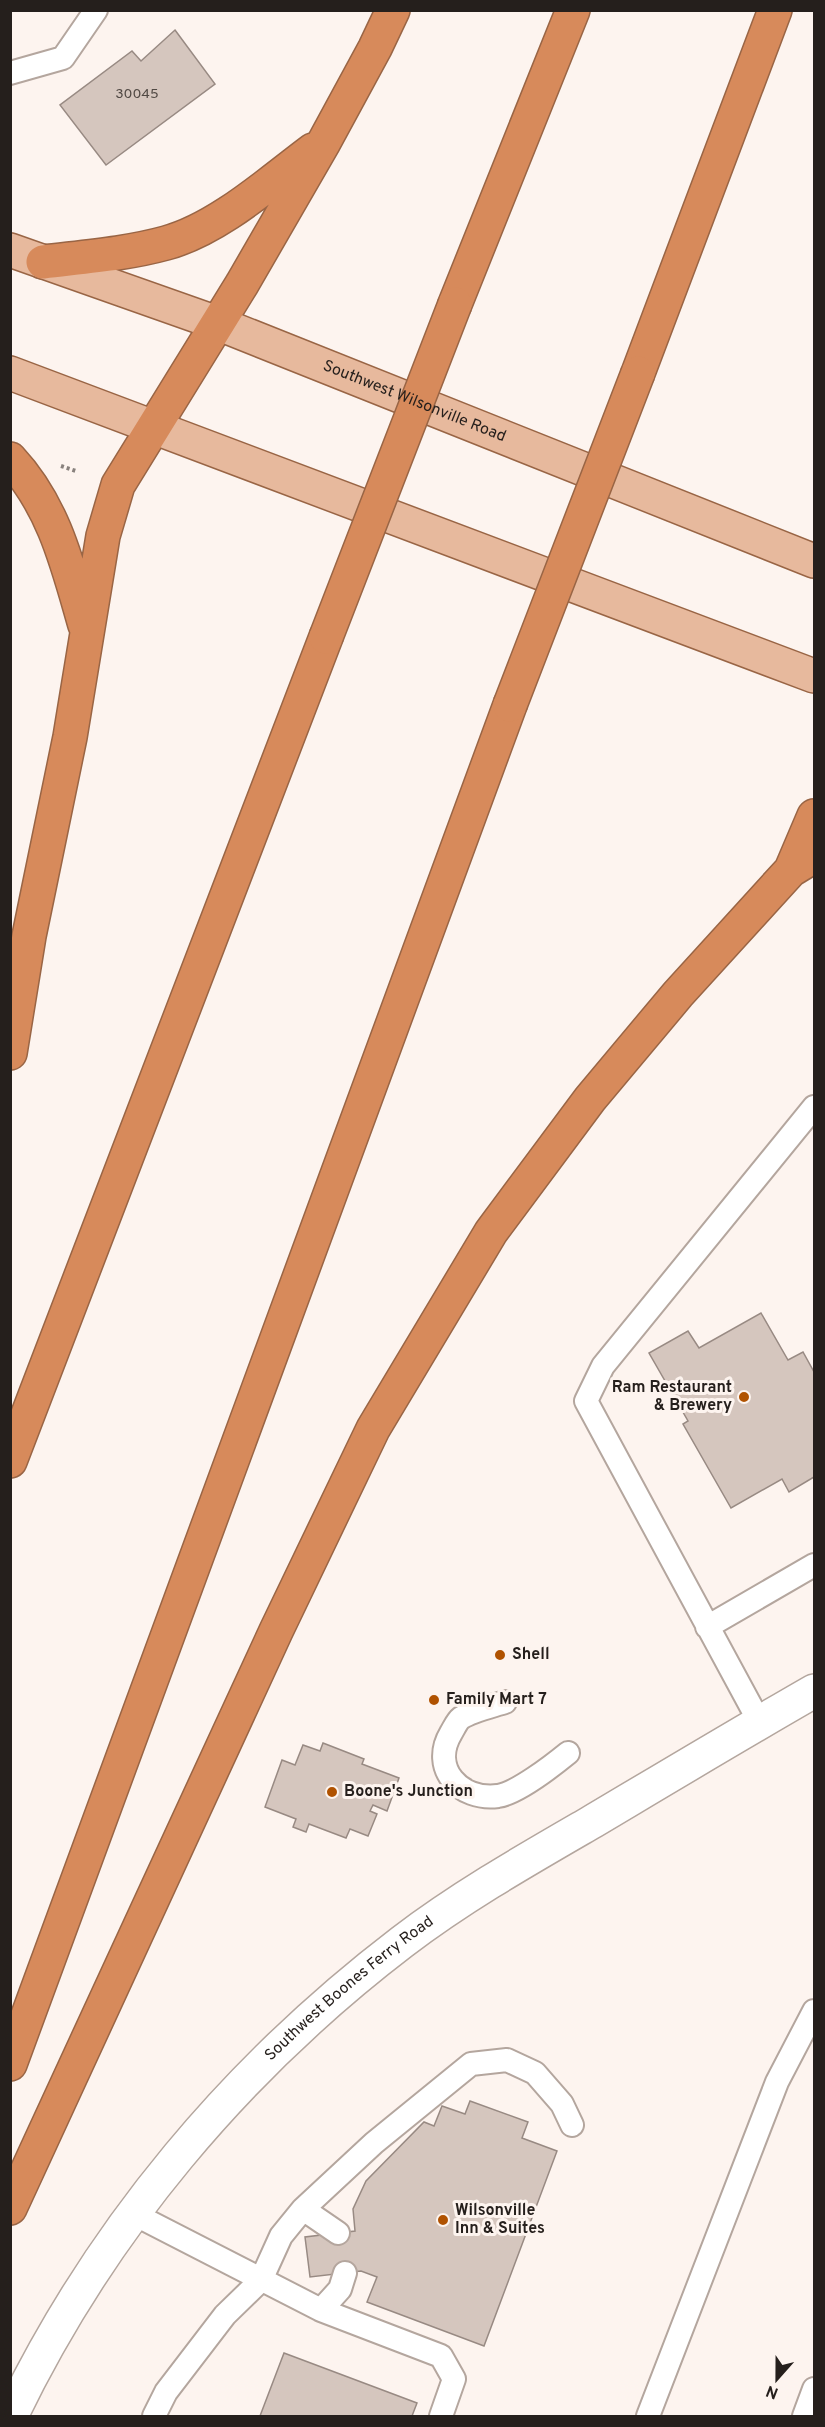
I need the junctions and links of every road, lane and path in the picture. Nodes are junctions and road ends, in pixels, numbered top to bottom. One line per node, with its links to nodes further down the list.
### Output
1 (96, 10): 5 (lane)
2 (393, 10): 6 (highway)
3 (573, 10): 20 (highway, bridge)
4 (776, 10): 29 (highway, bridge)
5 (10, 74)
6 (324, 142): 8 (highway); 9 (highway)
7 (10, 249): 8 (main road, Southwest Wilsonville Road)
8 (43, 262): 9 (main road, Southwest Wilsonville Road)
9 (217, 324): 11 (highway); 13 (main road, Southwest Wilsonville Road)
10 (10, 373): 11 (main road)
11 (153, 426): 14 (highway); 15 (main road)
12 (10, 459): 14 (highway)
13 (814, 561)
14 (87, 633): 18 (highway)
15 (814, 676)
16 (814, 816): 17 (highway)
17 (802, 863): 31 (highway)
18 (10, 1053)
19 (814, 1107): 22 (lane)
20 (10, 1461)
21 (814, 1565): 22 (lane)
22 (707, 1627): 25 (lane)
23 (814, 1691): 25 (street, Southwest Boones Ferry Road)
24 (505, 1702): 26 (lane)
25 (760, 1723): 33 (street, Southwest Boones Ferry Road)
26 (568, 1753)
27 (814, 2011): 28 (lane)
28 (806, 2045): 42 (lane)
29 (10, 2064)
30 (572, 2125): 32 (lane)
31 (10, 2208)
32 (303, 2209): 34 (lane); 36 (lane)
33 (132, 2213): 36 (lane); 39 (street, Southwest Boones Ferry Road)
34 (338, 2233)
35 (345, 2273): 37 (lane)
36 (261, 2280): 37 (lane); 40 (lane)
37 (321, 2310): 41 (lane)
38 (814, 2389): 43 (lane)
39 (10, 2416)
40 (154, 2416)
41 (441, 2416)
42 (648, 2416)
43 (804, 2416)

